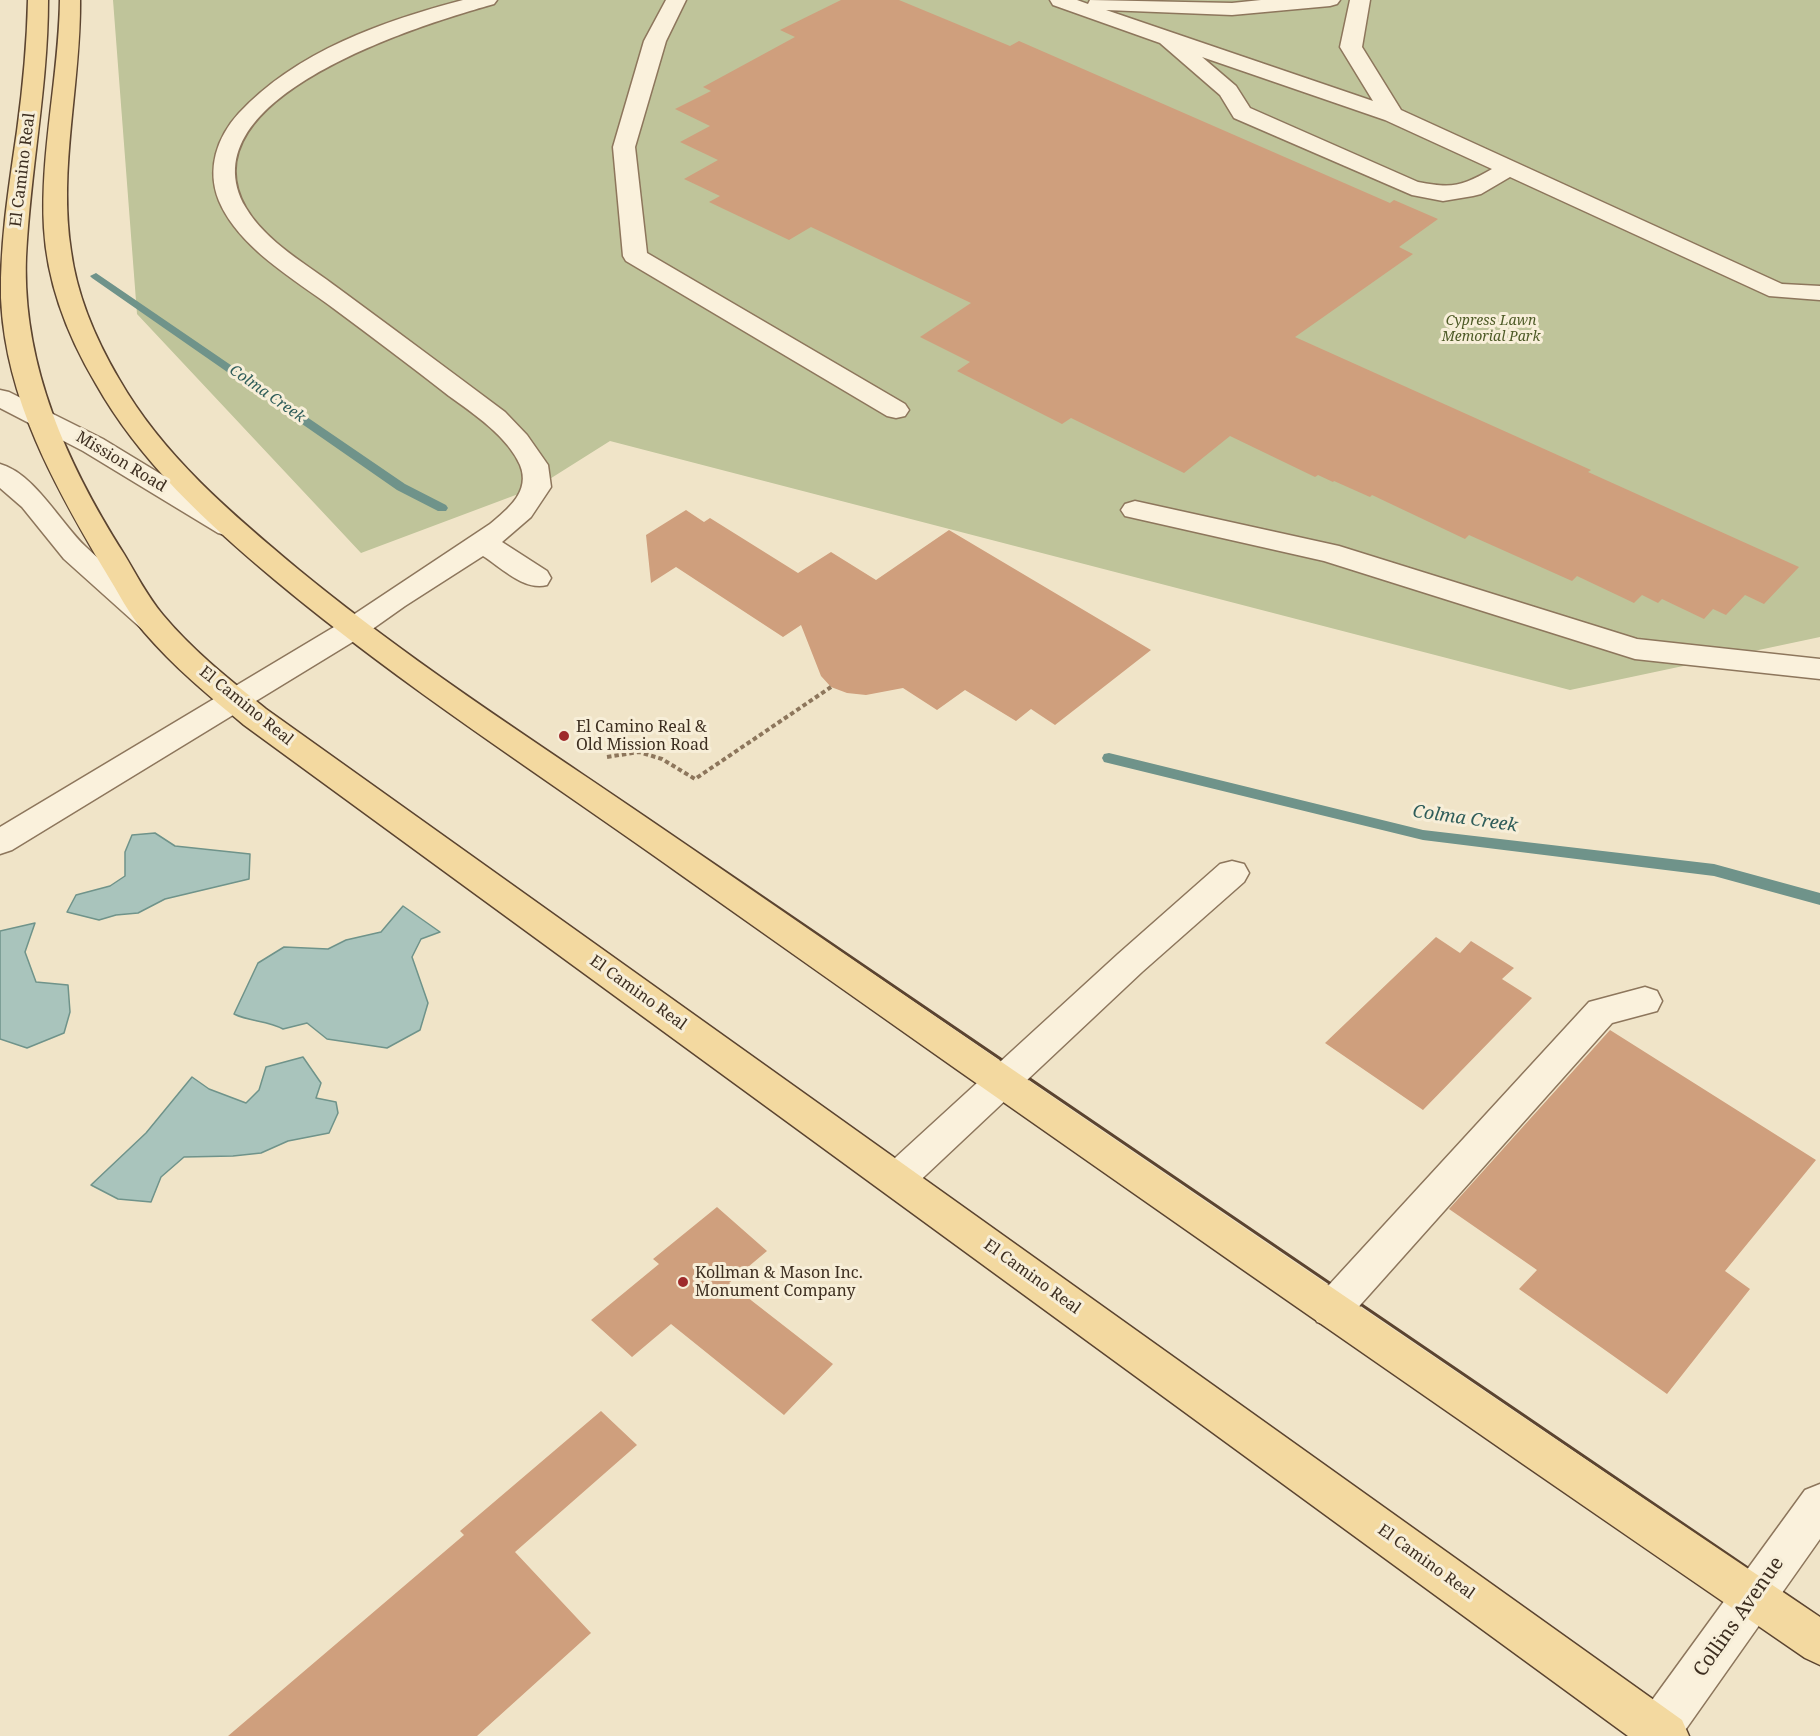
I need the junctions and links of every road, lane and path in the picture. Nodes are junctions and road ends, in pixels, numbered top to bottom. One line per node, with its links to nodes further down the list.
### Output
1 (38, 0): 12 (main road, El Camino Real)
2 (70, 0): 22 (main road, El Camino Real)
3 (487, 0): 8 (street)
4 (676, 0): 18 (street)
5 (1057, 0): 6 (street); 9 (street)
6 (1330, 0)
7 (1360, 0): 10 (street)
8 (432, 6): 23 (street)
9 (1168, 38): 10 (street); 11 (street)
10 (1393, 115): 11 (street)
11 (1510, 168): 14 (street)
12 (14, 258): 13 (street); 19 (main road, El Camino Real)
13 (0, 278)
14 (1778, 291): 15 (street); 16 (street)
15 (1820, 293)
16 (1820, 315)
17 (0, 398): 19 (street, Mission Road)
18 (896, 410)
19 (40, 417): 22 (street, Mission Road); 25 (main road, El Camino Real)
20 (0, 473): 25 (street)
21 (1135, 510): 27 (street)
22 (239, 534): 26 (main road, El Camino Real)
23 (482, 542): 24 (street); 26 (street)
24 (537, 578)
25 (153, 623): 29 (main road, El Camino Real)
26 (354, 628): 29 (street); 34 (main road, El Camino Real)
27 (1820, 669)
28 (831, 687): 30 (path)
29 (235, 701): 31 (street); 35 (main road, El Camino Real)
30 (599, 758)
31 (0, 842)
32 (1232, 873): 34 (street)
33 (1645, 1001): 36 (street)
34 (1003, 1083): 35 (street); 36 (main road, El Camino Real)
35 (897, 1179): 40 (main road, El Camino Real)
36 (1332, 1310): 38 (main road, El Camino Real)
37 (1820, 1504): 38 (street, Collins Avenue)
38 (1752, 1597): 39 (main road, El Camino Real); 40 (street, Collins Avenue)
39 (1820, 1643)
40 (1662, 1733)

